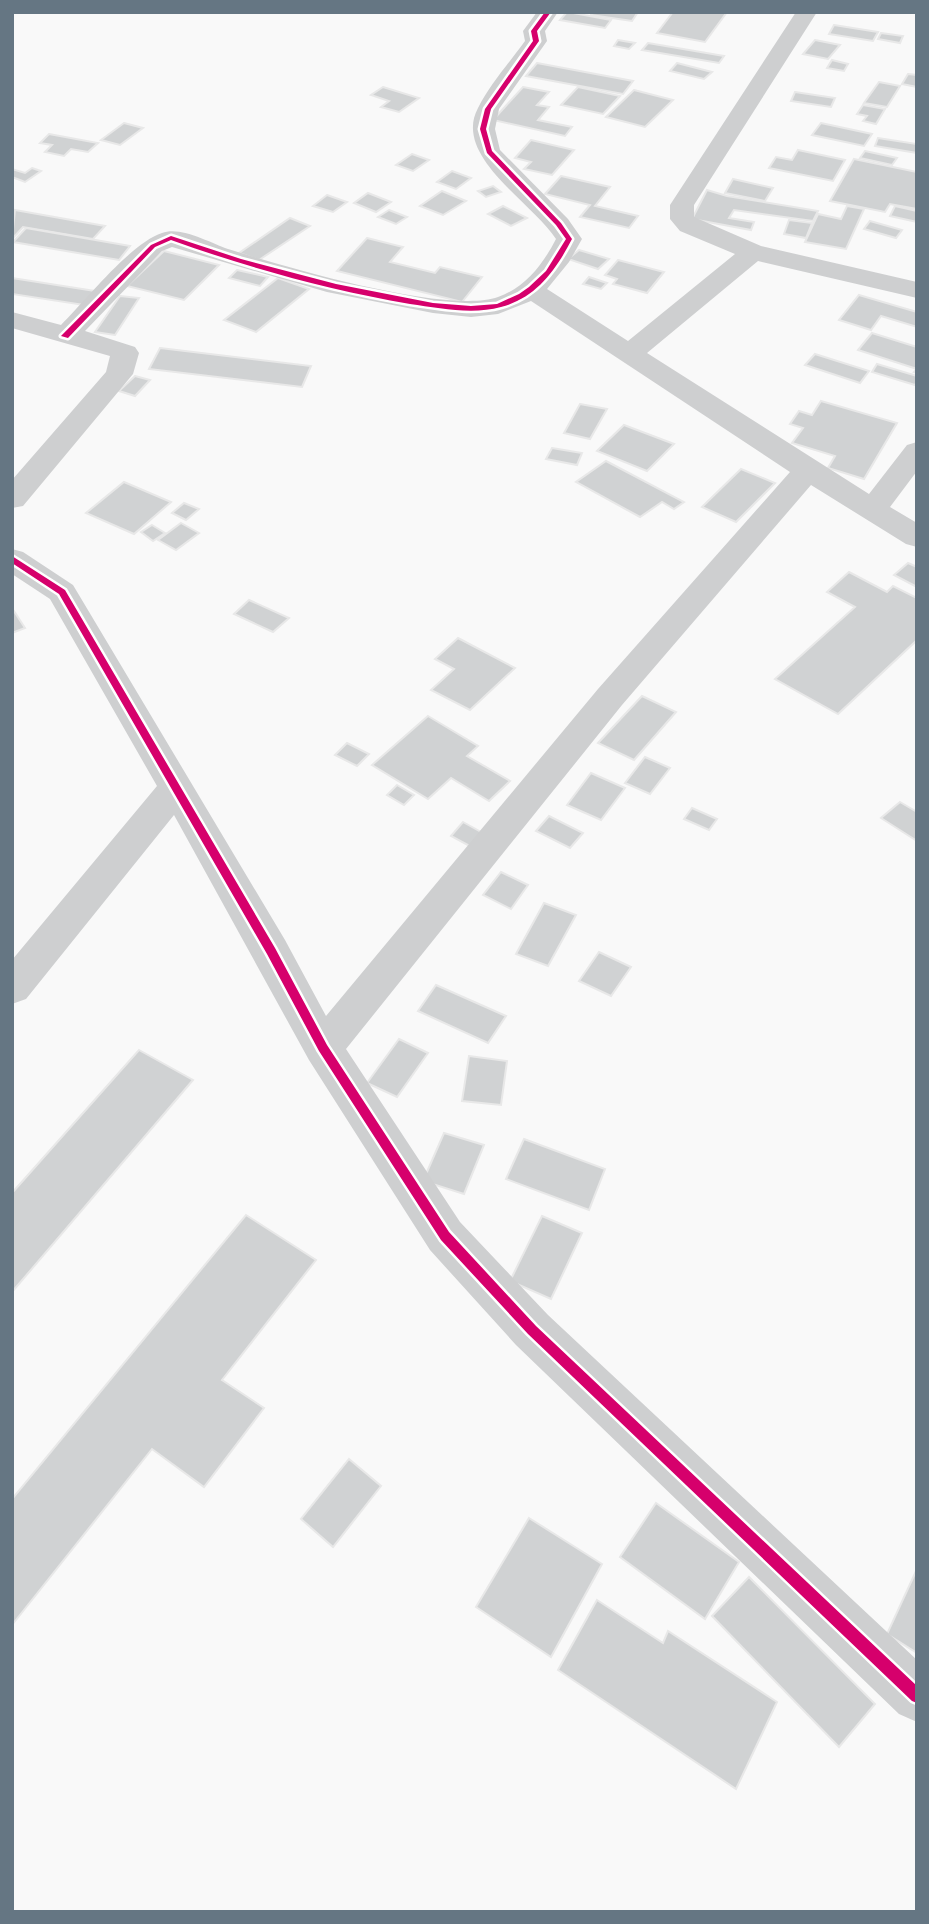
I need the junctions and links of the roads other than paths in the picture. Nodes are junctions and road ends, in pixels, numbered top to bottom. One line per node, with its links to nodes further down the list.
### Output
1 (548, 12): 5 (street)
2 (807, 12): 3 (street)
3 (753, 253): 4 (street); 8 (street)
4 (917, 290)
5 (533, 291): 7 (street); 8 (street)
6 (12, 320): 7 (street)
7 (65, 336): 11 (street)
8 (629, 354): 10 (street)
9 (917, 452): 12 (street)
10 (808, 470): 12 (street); 17 (street)
11 (12, 499)
12 (872, 510): 13 (street)
13 (917, 537)
14 (12, 559): 15 (street)
15 (176, 788): 16 (street); 17 (street)
16 (12, 988)
17 (323, 1048): 18 (street)
18 (917, 1696)

